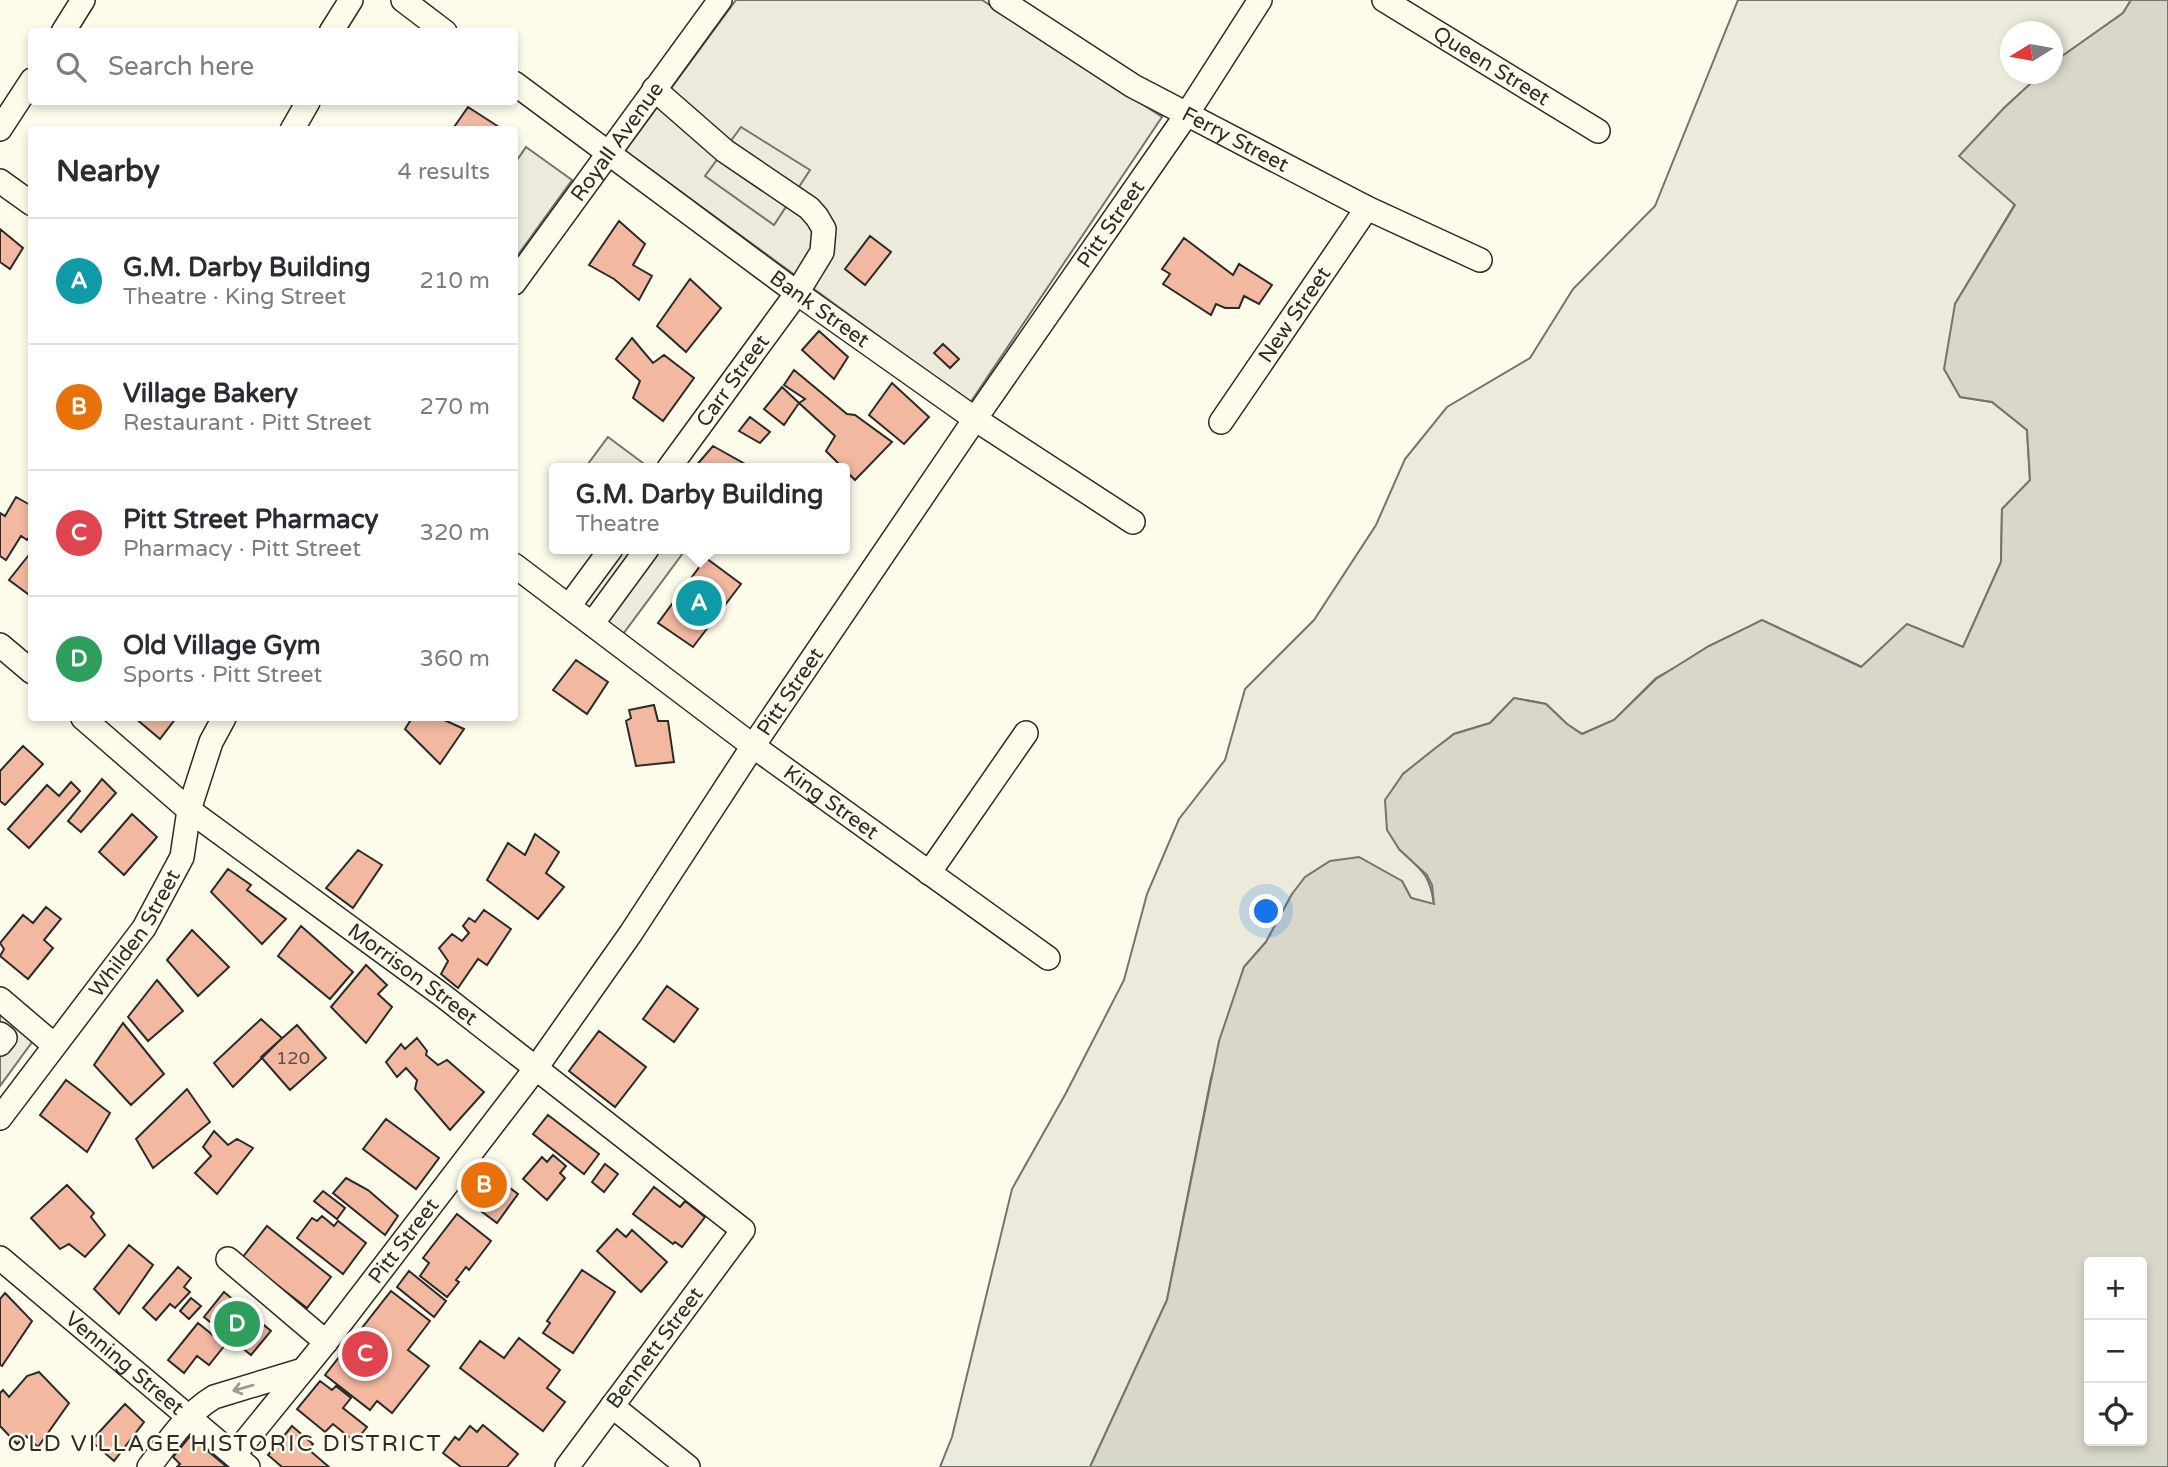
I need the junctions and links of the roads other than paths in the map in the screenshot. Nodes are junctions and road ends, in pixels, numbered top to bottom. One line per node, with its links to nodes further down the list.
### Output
1 (83, 0): 8 (street)
2 (351, 0): 9 (street)
3 (403, 0): 10 (street)
4 (720, 0): 13 (street, Royall Avenue)
5 (1001, 0): 15 (street, Ferry Street)
6 (1260, 0): 15 (street, Pitt Street)
7 (1384, 0): 18 (street, Queen Street)
8 (66, 28)
9 (334, 28)
10 (440, 28)
11 (28, 86): 17 (street)
12 (518, 86): 19 (street, Bank Street)
13 (654, 89): 19 (street, Royall Avenue); 25 (street, Carr Street)
14 (306, 105): 16 (street)
15 (1187, 114): 22 (street, Ferry Street); 26 (street, Pitt Street)
16 (294, 126)
17 (0, 129)
18 (1598, 131)
19 (608, 153): 24 (street, Royall Avenue); 25 (street, Bank Street)
20 (0, 181): 21 (street)
21 (28, 201)
22 (1367, 208): 23 (street, Ferry Street); 27 (street, New Street)
23 (1480, 260)
24 (518, 277)
25 (797, 293): 26 (street, Bank Street); 28 (street, Carr Street)
26 (975, 419): 29 (street, Bank Street); 40 (street, Pitt Street)
27 (1221, 422)
28 (673, 463)
29 (1133, 522)
30 (607, 554): 33 (street)
31 (643, 554): 34 (street)
32 (518, 568): 33 (street, King Street)
33 (569, 606): 34 (street, King Street)
34 (592, 624): 40 (street, King Street)
35 (0, 645): 36 (street)
36 (28, 669)
37 (86, 721): 41 (street, Morrison Street)
38 (222, 721): 41 (street)
39 (1026, 733): 42 (street)
40 (753, 746): 42 (street, King Street); 48 (street, Pitt Street)
41 (189, 810): 47 (street, Whilden Street); 48 (street, Morrison Street)
42 (929, 873): 43 (street, King Street)
43 (1048, 958)
44 (0, 999): 47 (street)
45 (0, 1034): 46 (street)
46 (0, 1044)
47 (54, 1045): 49 (street, Whilden Street)
48 (536, 1069): 50 (street, Morrison Street); 53 (street, Pitt Street)
49 (0, 1118)
50 (743, 1230): 55 (street, Bennett Street)
51 (0, 1258): 56 (street, Venning Street)
52 (228, 1259): 53 (street)
53 (326, 1342): 54 (street, Pitt Street)
54 (303, 1370): 56 (street, one-way to 56); 57 (street, Pitt Street)
55 (612, 1406): 59 (street, Bennett Street); 60 (street)
56 (188, 1417): 57 (street, Venning Street); 58 (street)
57 (241, 1461)
58 (149, 1467)
59 (567, 1467)
60 (688, 1467)

